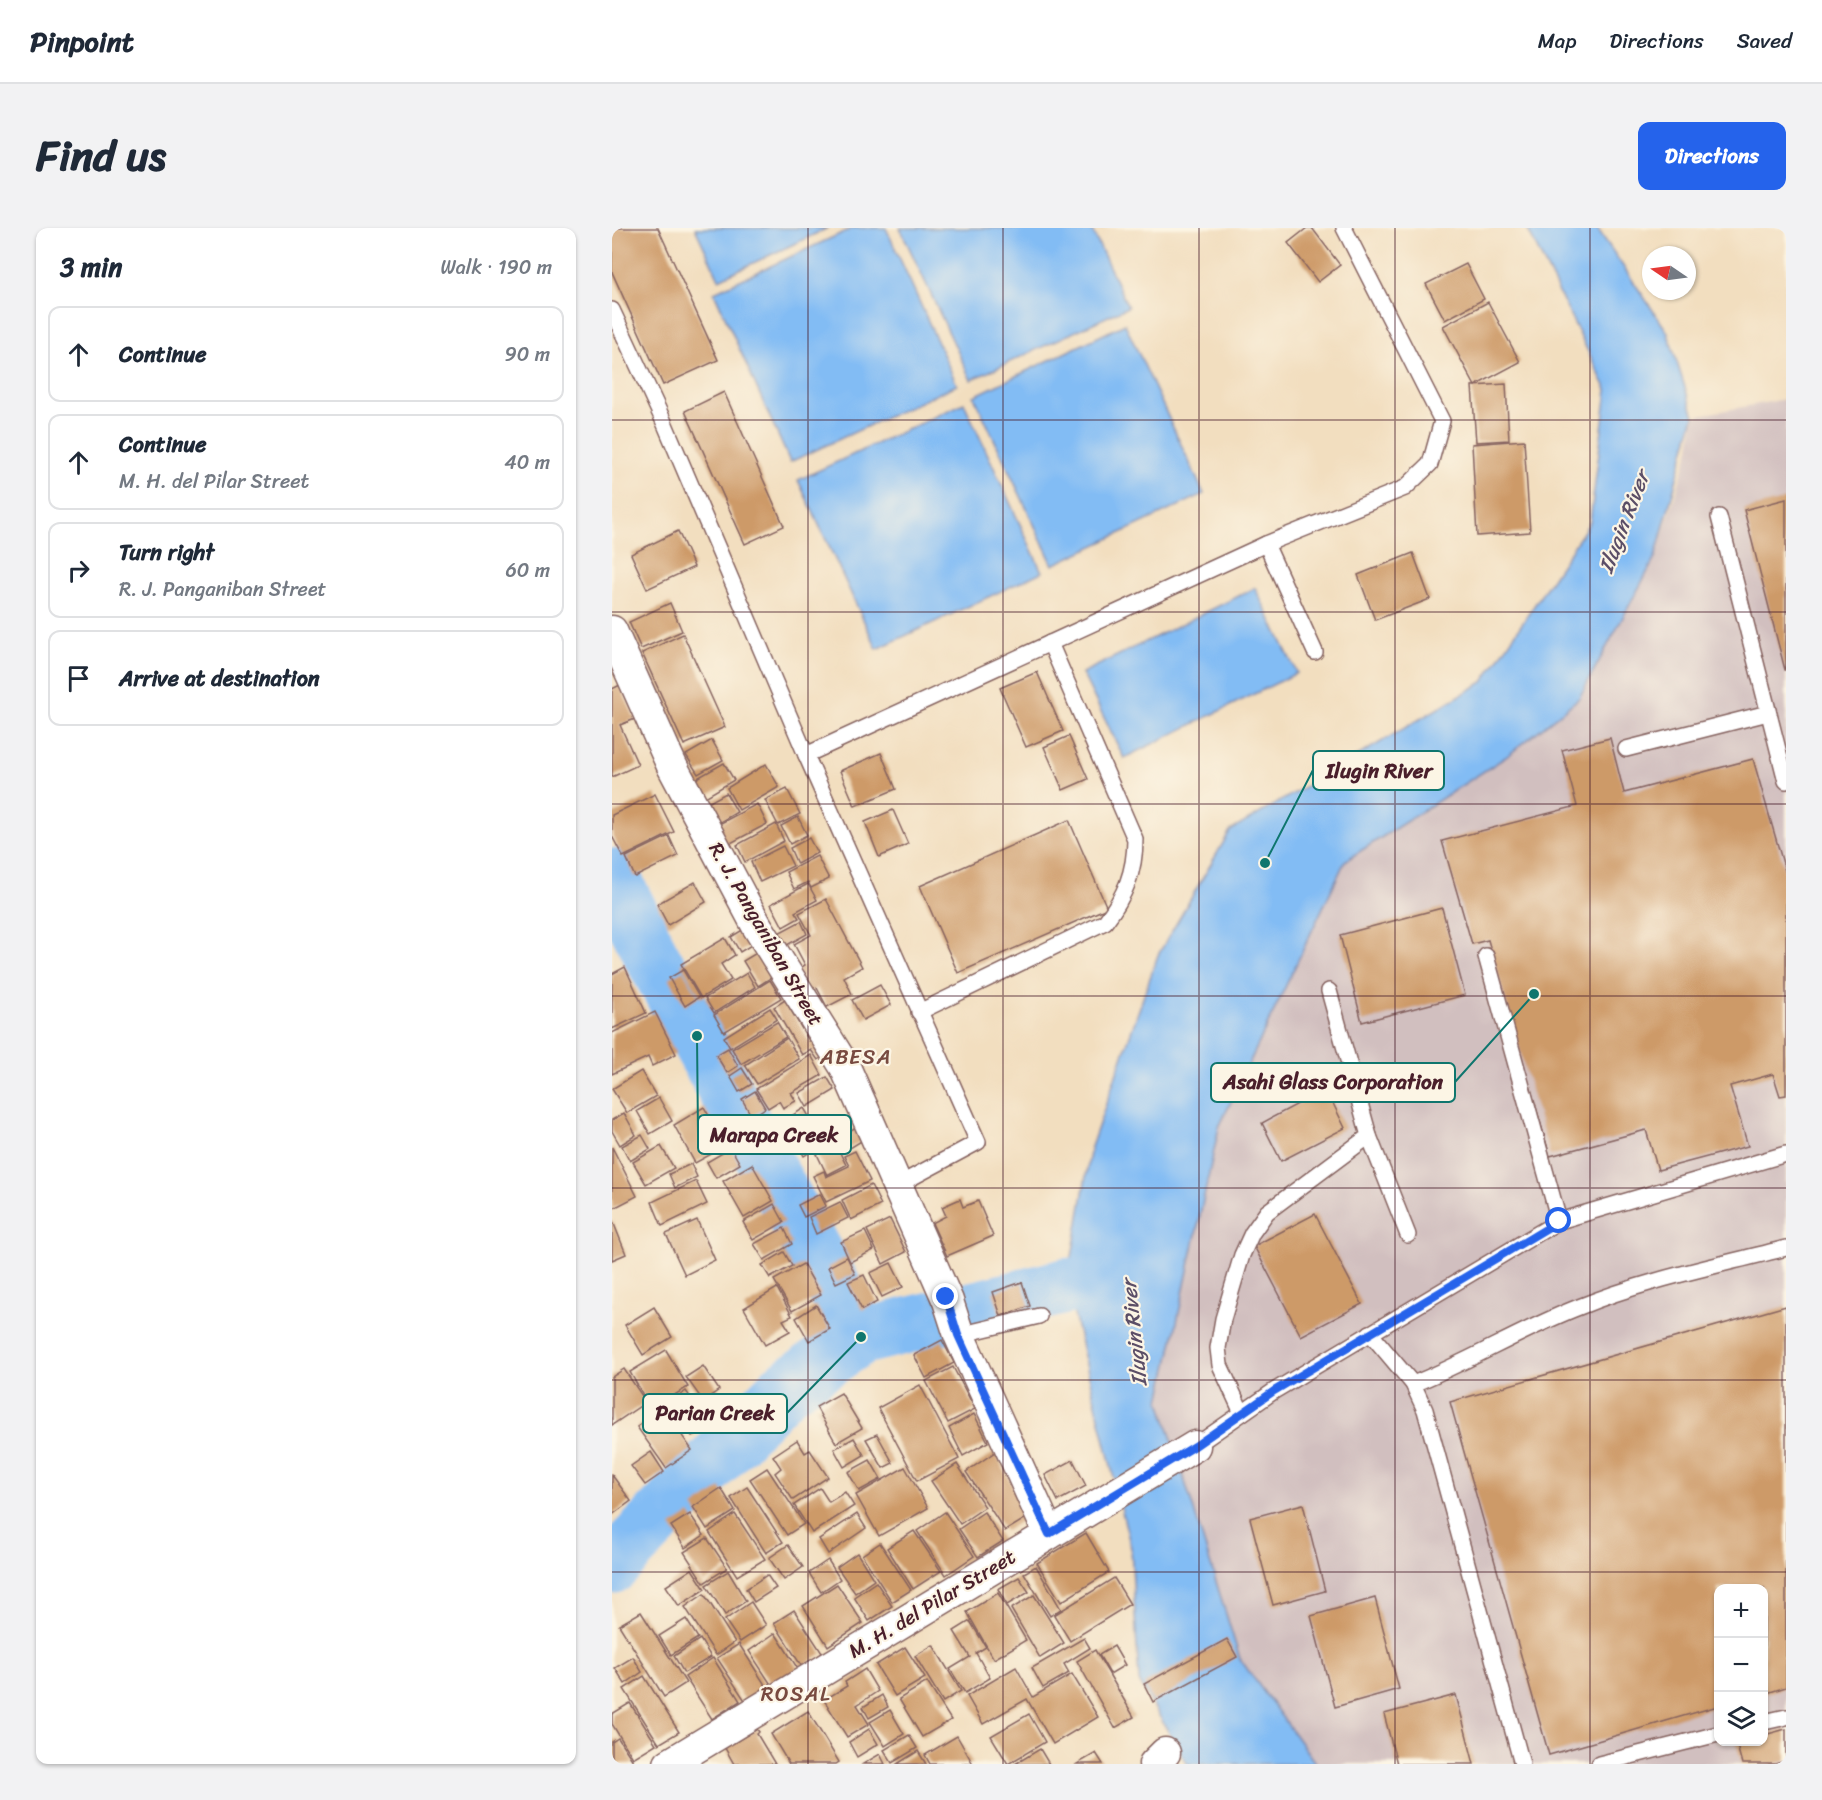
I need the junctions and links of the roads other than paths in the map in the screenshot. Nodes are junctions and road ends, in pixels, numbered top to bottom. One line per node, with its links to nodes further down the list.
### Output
1 (1344, 228): 4 (lane)
2 (612, 310): 10 (lane)
3 (1719, 517): 8 (lane)
4 (1266, 544): 6 (lane); 7 (lane)
5 (612, 631): 17 (street, R. J. Panganiban Street)
6 (1050, 643): 10 (lane); 14 (lane)
7 (1315, 652)
8 (1768, 712): 9 (lane); 11 (lane)
9 (1626, 749)
10 (806, 755): 14 (lane)
11 (1786, 781)
12 (1486, 956): 18 (lane)
13 (1329, 991): 15 (lane)
14 (919, 1012): 17 (lane)
15 (1369, 1136): 19 (lane); 25 (lane)
16 (1786, 1154): 18 (lane)
17 (897, 1186): 22 (street, R. J. Panganiban Street)
18 (1559, 1221): 23 (lane)
19 (1408, 1235)
20 (1786, 1248): 24 (lane)
21 (1039, 1316): 22 (lane)
22 (954, 1321): 27 (street, R. J. Panganiban Street)
23 (1370, 1334): 24 (lane); 25 (lane)
24 (1413, 1384): 32 (lane)
25 (1242, 1413): 26 (lane)
26 (1195, 1446): 27 (street, M. H. del Pilar Street)
27 (1049, 1534): 31 (street, M. H. del Pilar Street)
28 (1786, 1717): 29 (lane)
29 (1768, 1721)
30 (1714, 1735): 33 (lane)
31 (669, 1764)
32 (1522, 1764)
33 (1599, 1764)

